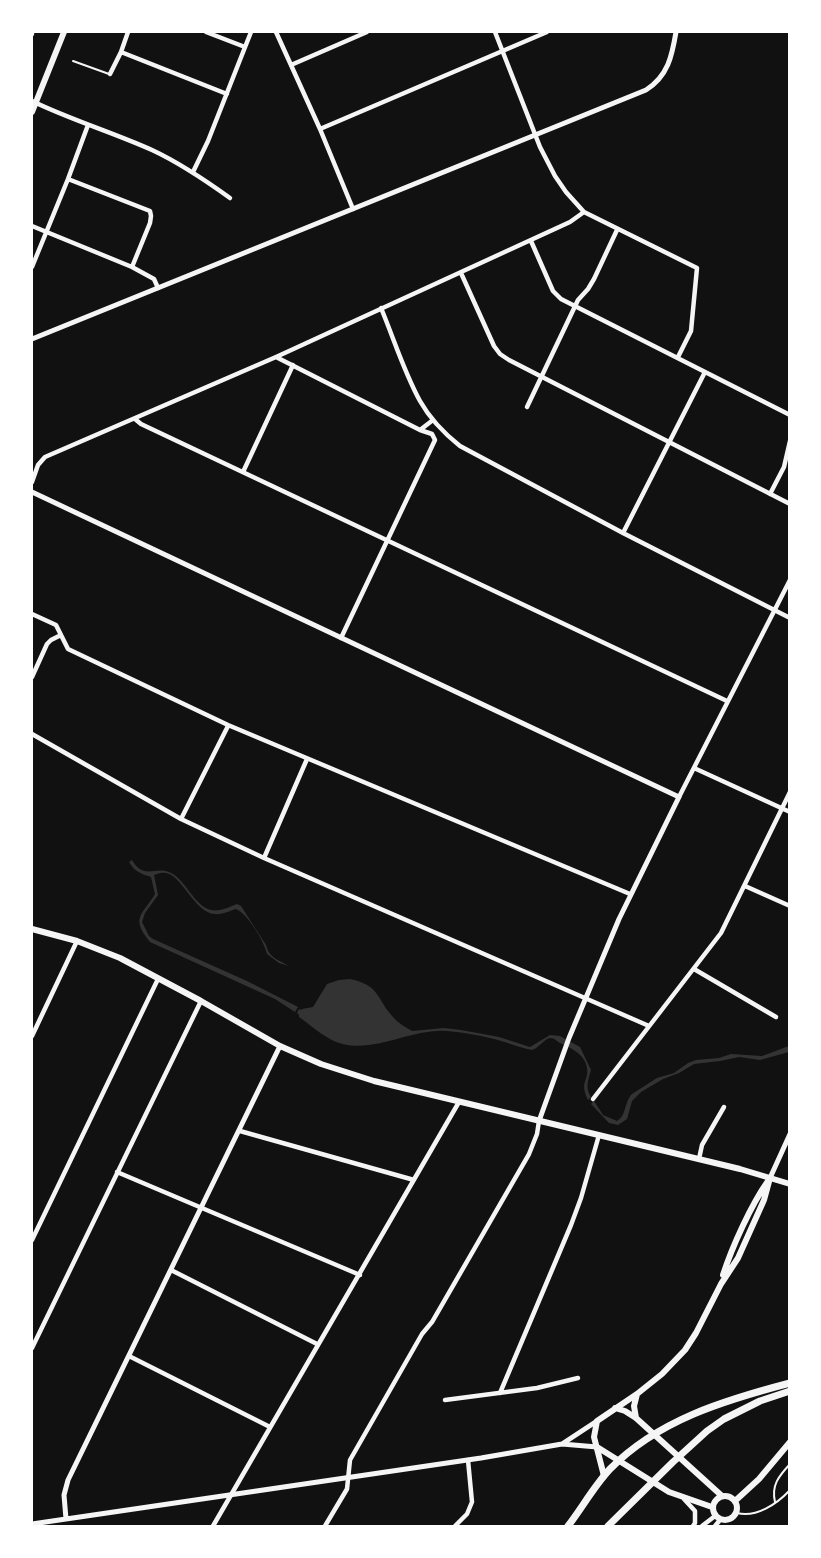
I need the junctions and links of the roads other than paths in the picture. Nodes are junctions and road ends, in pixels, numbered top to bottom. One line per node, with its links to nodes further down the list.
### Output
1 (64, 32): 17 (main road)
2 (128, 32): 12 (street)
3 (205, 32): 10 (street)
4 (251, 32): 10 (street)
5 (276, 32): 14 (street)
6 (367, 32): 14 (street)
7 (495, 32): 11 (street)
8 (547, 32): 11 (street)
9 (676, 32): 21 (street)
10 (245, 47): 16 (street)
11 (503, 50): 20 (street); 21 (street)
12 (121, 52): 15 (street); 16 (street)
13 (73, 61): 15 (lane)
14 (291, 65): 20 (street)
15 (110, 74)
16 (227, 94): 22 (street)
17 (33, 102): 18 (main road); 19 (street)
18 (32, 111)
19 (88, 125): 22 (street); 23 (street)
20 (320, 129): 25 (street)
21 (536, 135): 25 (street); 26 (street)
22 (192, 172): 24 (street)
23 (68, 178): 28 (street); 32 (street)
24 (230, 198)
25 (353, 209): 34 (street)
26 (584, 212): 29 (street); 30 (street)
27 (32, 226): 28 (street)
28 (46, 230): 31 (street); 32 (street)
29 (617, 230): 35 (street); 39 (street)
30 (531, 241): 33 (street); 35 (street)
31 (32, 267)
32 (132, 267): 34 (street)
33 (461, 273): 36 (street); 42 (street)
34 (158, 288): 37 (street)
35 (576, 307): 39 (street); 42 (street)
36 (382, 308): 38 (street); 46 (street)
37 (32, 339)
38 (276, 357): 40 (street); 45 (street)
39 (678, 358): 41 (street)
40 (293, 365): 47 (street); 50 (street)
41 (705, 372): 44 (street); 49 (street)
42 (541, 376): 43 (street); 49 (street)
43 (527, 407)
44 (789, 415)
45 (135, 419): 50 (street); 51 (street)
46 (433, 420): 47 (street); 55 (street)
47 (420, 430): 56 (street)
48 (789, 441): 53 (street)
49 (670, 443): 53 (street); 55 (street)
50 (243, 472): 56 (street)
51 (32, 482)
52 (32, 492): 62 (street)
53 (770, 494): 54 (street)
54 (789, 504)
55 (623, 533): 58 (street)
56 (387, 540): 62 (street); 64 (street)
57 (789, 580): 58 (street)
58 (775, 610): 60 (street); 64 (street)
59 (32, 614): 61 (street)
60 (789, 618)
61 (61, 635): 63 (street); 65 (street)
62 (341, 638): 70 (street)
63 (32, 677)
64 (727, 701): 68 (street)
65 (228, 725): 67 (street); 73 (street)
66 (32, 734): 73 (street)
67 (307, 759): 74 (street); 76 (street)
68 (694, 768): 70 (street); 71 (street)
69 (789, 792): 71 (street)
70 (679, 797): 76 (street)
71 (782, 809): 72 (street); 75 (street)
72 (789, 812)
73 (181, 819): 74 (street)
74 (264, 858): 82 (street)
75 (745, 886): 77 (street); 80 (street)
76 (630, 894): 82 (street)
77 (789, 906)
78 (32, 929): 79 (main road)
79 (78, 941): 81 (main road); 86 (street)
80 (694, 969): 84 (street); 85 (street)
81 (158, 979): 83 (main road); 101 (street)
82 (585, 998): 85 (street); 91 (street)
83 (201, 1001): 87 (main road); 96 (street)
84 (776, 1017)
85 (649, 1026): 88 (street)
86 (32, 1036)
87 (280, 1046): 89 (main road); 92 (street)
88 (593, 1099)
89 (459, 1102): 91 (main road); 98 (street)
90 (724, 1107): 95 (street)
91 (539, 1121): 94 (main road); 126 (street)
92 (240, 1131): 98 (street); 100 (street)
93 (789, 1134): 97 (street)
94 (598, 1135): 95 (main road); 110 (street)
95 (699, 1159): 97 (main road)
96 (117, 1172): 100 (street); 105 (street)
97 (770, 1178): 99 (main road); 111 (main road)
98 (414, 1180): 103 (street)
99 (789, 1184)
100 (202, 1207): 102 (street); 103 (street)
101 (32, 1240)
102 (171, 1270): 104 (street); 106 (street)
103 (360, 1275): 104 (street)
104 (317, 1344): 116 (street)
105 (32, 1349)
106 (129, 1356): 116 (street); 137 (street)
107 (578, 1378): 110 (street)
108 (789, 1383): 117 (main road)
109 (789, 1391): 121 (main road)
110 (500, 1393): 112 (street)
111 (637, 1394): 113 (main road); 114 (main road)
112 (445, 1400)
113 (615, 1408): 114 (main road); 115 (main road)
114 (636, 1418): 117 (main road)
115 (597, 1421): 119 (street); 120 (main road)
116 (270, 1427): 129 (street)
117 (653, 1434): 121 (main road); 123 (main road)
118 (789, 1442): 132 (main road)
119 (562, 1444): 120 (street); 122 (street)
120 (597, 1447): 123 (main road); 125 (main road)
121 (679, 1456): 127 (main road); 130 (main road)
122 (468, 1460): 126 (street); 141 (street)
123 (619, 1461): 125 (main road); 127 (main road)
124 (789, 1464): 133 (lane)
125 (604, 1476): 142 (main road)
126 (348, 1478): 129 (street); 140 (street)
127 (653, 1482): 131 (main road); 143 (main road)
128 (789, 1490): 133 (lane)
129 (231, 1495): 137 (street); 139 (street)
130 (722, 1496): 132 (main road); 134 (main road)
131 (683, 1498): 134 (main road); 144 (street)
132 (735, 1501): 135 (main road)
133 (775, 1503): 135 (lane)
134 (712, 1507): 136 (main road)
135 (737, 1513): 136 (main road)
136 (718, 1518): 145 (street); 146 (street)
137 (66, 1519): 138 (street)
138 (32, 1524)
139 (212, 1527)
140 (325, 1527)
141 (456, 1527)
142 (568, 1527)
143 (608, 1527)
144 (693, 1527)
145 (702, 1527)
146 (715, 1527)

